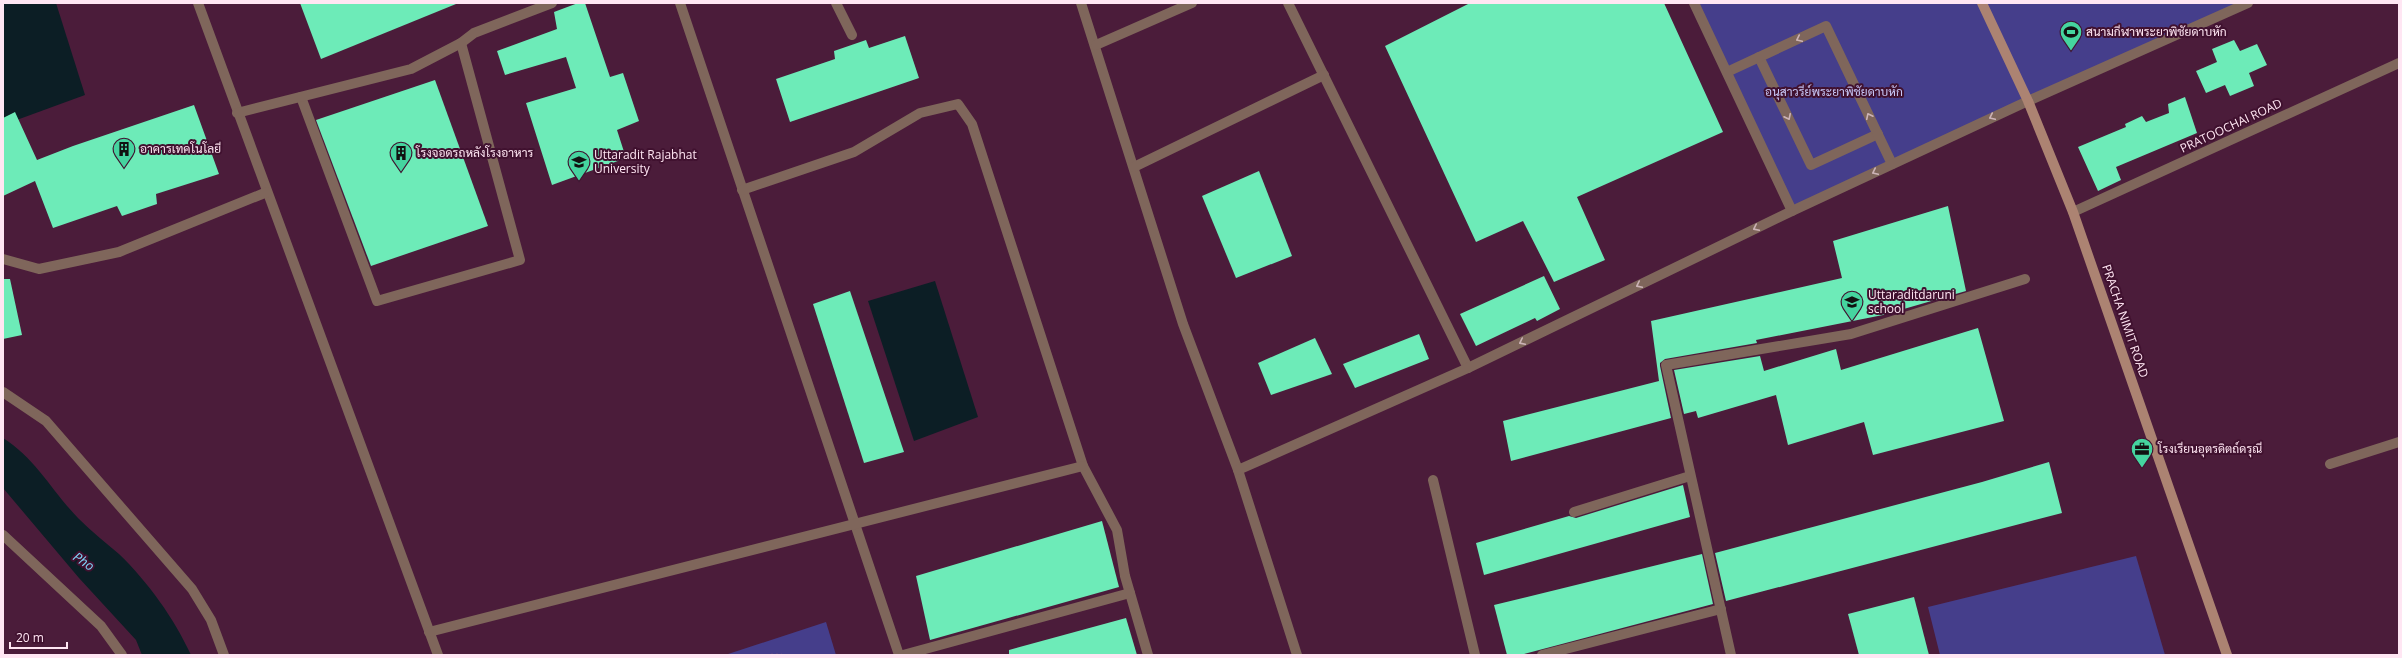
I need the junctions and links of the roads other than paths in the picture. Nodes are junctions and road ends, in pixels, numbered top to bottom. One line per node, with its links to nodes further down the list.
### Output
1 (198, 3): 20 (street)
2 (552, 3): 12 (street)
3 (680, 3): 24 (street)
4 (836, 3): 11 (street)
5 (1081, 3): 13 (street)
6 (1192, 3): 13 (street)
7 (1288, 3): 17 (street)
8 (1694, 3): 16 (street)
9 (1982, 3): 19 (main road, PRACHA NIMIT ROAD)
10 (2248, 3): 19 (street)
11 (852, 35)
12 (461, 43): 18 (street); 18 (street)
13 (1096, 45): 23 (street)
14 (1759, 57): 16 (street); 21 (street, one-way to 14); 21 (street, one-way to 21)
15 (2399, 63): 27 (street, PRATOOCHAI ROAD)
16 (1727, 72): 26 (street)
17 (1324, 75): 23 (street); 30 (street)
18 (301, 97): 20 (street)
19 (2028, 100): 22 (street, one-way to 22); 27 (main road, PRACHA NIMIT ROAD)
20 (238, 113): 25 (street)
21 (1878, 134): 22 (street)
22 (1892, 164): 26 (street, one-way to 26)
23 (1134, 167): 35 (street)
24 (742, 190): 34 (street); 39 (street)
25 (268, 192): 28 (street); 43 (street)
26 (1792, 212): 30 (street, one-way to 30)
27 (2073, 212): 54 (main road, PRACHA NIMIT ROAD)
28 (3, 259)
29 (2025, 279): 36 (street)
30 (1468, 368): 35 (street)
31 (3, 392): 45 (street)
32 (2399, 442): 33 (street)
33 (2330, 464)
34 (1083, 466): 39 (street); 41 (street)
35 (1238, 470): 50 (street)
36 (1690, 476): 38 (street); 42 (street)
37 (1433, 480): 51 (street)
38 (1574, 512)
39 (854, 522): 43 (street); 47 (street)
40 (3, 535): 44 (street)
41 (1130, 593): 48 (street); 49 (street)
42 (1722, 609): 52 (street); 53 (street)
43 (429, 632): 46 (street)
44 (122, 655)
45 (224, 655)
46 (438, 655)
47 (899, 655)
48 (903, 655)
49 (1148, 655)
50 (1297, 655)
51 (1476, 655)
52 (1542, 655)
53 (1731, 655)
54 (2227, 655)

